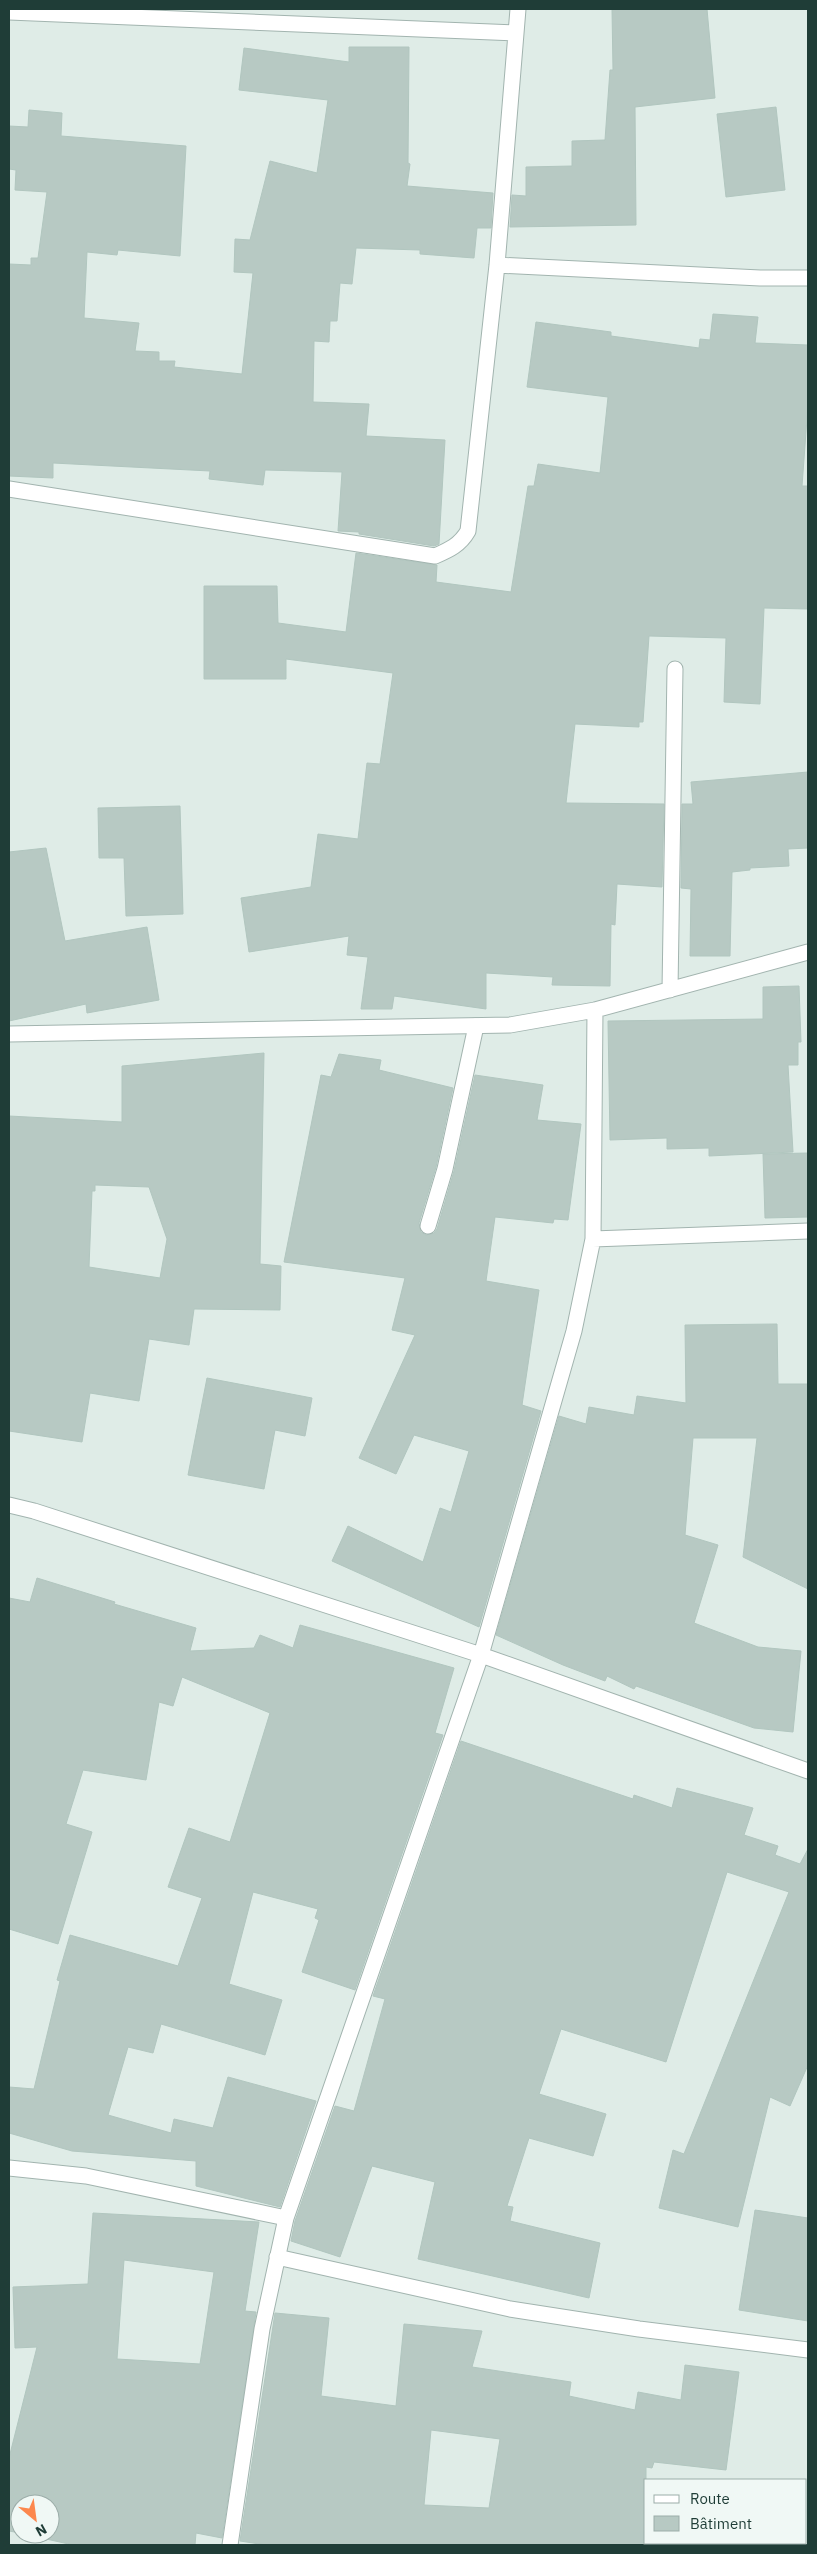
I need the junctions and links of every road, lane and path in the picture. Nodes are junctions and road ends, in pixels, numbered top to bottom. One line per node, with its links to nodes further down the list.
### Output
1 (518, 9): 3 (street)
2 (9, 12): 3 (street)
3 (515, 33): 4 (street)
4 (497, 265): 5 (street); 6 (street)
5 (808, 278)
6 (9, 489)
7 (675, 669): 9 (street)
8 (808, 952): 9 (street)
9 (670, 990): 10 (street)
10 (595, 1010): 11 (street); 15 (street)
11 (476, 1026): 12 (street); 13 (street)
12 (9, 1034)
13 (428, 1226)
14 (808, 1231): 15 (street)
15 (593, 1239): 17 (street)
16 (9, 1505): 17 (street)
17 (481, 1655): 18 (street); 20 (street)
18 (808, 1771)
19 (9, 2168): 20 (street)
20 (286, 2218): 21 (street)
21 (277, 2257): 22 (street); 23 (street)
22 (808, 2350)
23 (230, 2545)

